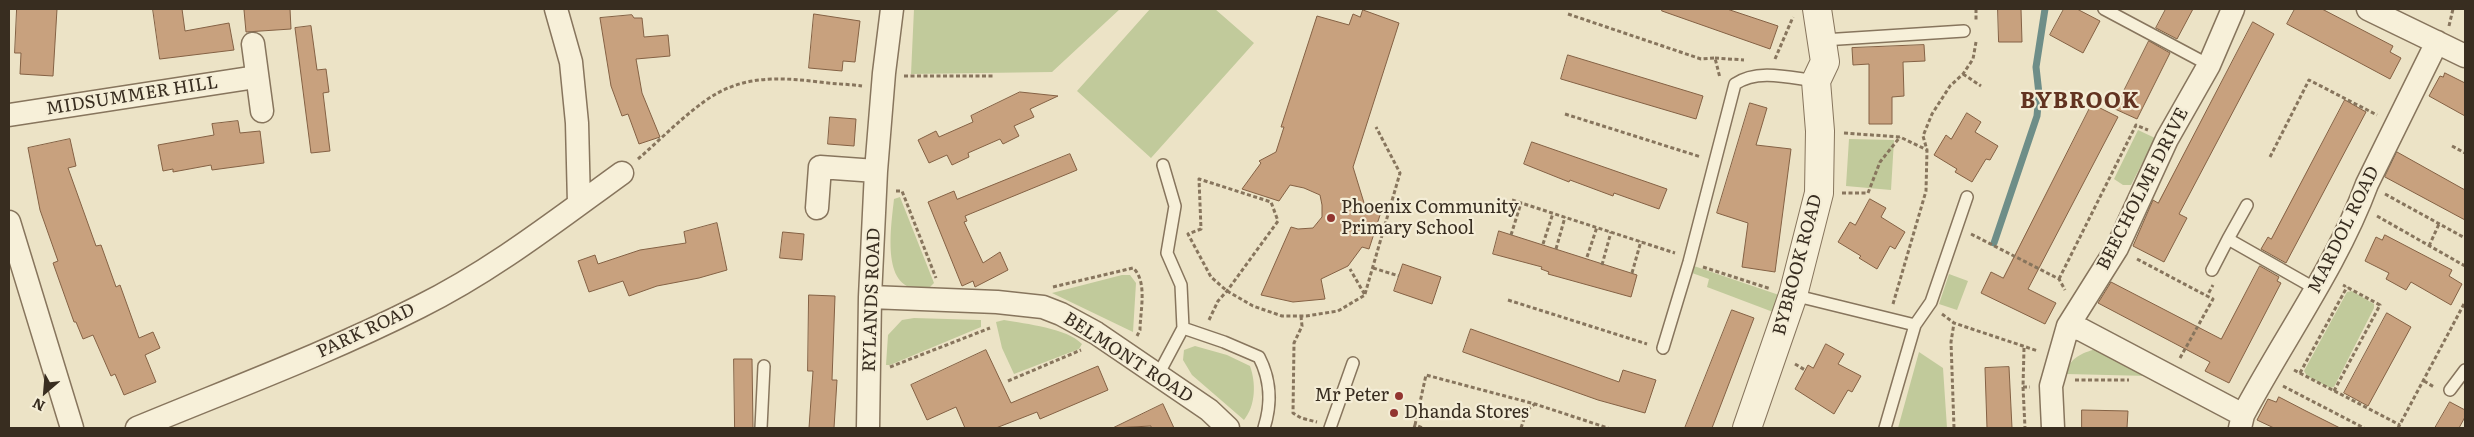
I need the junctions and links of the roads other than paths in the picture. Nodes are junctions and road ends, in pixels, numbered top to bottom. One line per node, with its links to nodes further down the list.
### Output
1 (556, 9): 21 (street)
2 (892, 9): 19 (street, RYLANDS ROAD)
3 (1817, 9): 8 (street, BYBROOK ROAD)
4 (2104, 9): 12 (lane)
5 (2233, 9): 12 (street, BEECHOLME DRIVE)
6 (2368, 9): 9 (street)
7 (1964, 31): 8 (lane)
8 (1823, 40): 14 (street, BYBROOK ROAD)
9 (2437, 42): 11 (street); 27 (street, MARDOL ROAD)
10 (253, 44): 13 (street)
11 (2465, 56)
12 (2209, 65): 31 (street, BEECHOLME DRIVE)
13 (256, 77): 15 (street); 16 (street, MIDSUMMER HILL)
14 (1816, 81): 28 (street, BYBROOK ROAD); 33 (lane)
15 (262, 111)
16 (9, 115)
17 (1163, 165): 32 (lane)
18 (622, 173): 21 (street, PARK ROAD)
19 (876, 179): 23 (street); 29 (street, RYLANDS ROAD)
20 (1967, 197): 30 (lane)
21 (579, 204): 42 (street, PARK ROAD)
22 (2247, 206): 25 (lane)
23 (817, 208)
24 (9, 222): 41 (street)
25 (2228, 239): 26 (lane); 27 (lane)
26 (2212, 270)
27 (2320, 280): 39 (street, MARDOL ROAD)
28 (1793, 295): 30 (lane); 47 (street, BYBROOK ROAD)
29 (870, 297): 37 (street, BELMONT ROAD); 44 (street, RYLANDS ROAD)
30 (1915, 325): 48 (lane)
31 (2068, 326): 39 (street, MARDOL ROAD); 49 (street, BEECHOLME DRIVE)
32 (1183, 328): 37 (lane); 46 (lane)
33 (1663, 348)
34 (1352, 363): 40 (lane)
35 (764, 366): 43 (lane)
36 (2465, 371): 38 (lane)
37 (1158, 375): 45 (street, BELMONT ROAD)
38 (2450, 390)
39 (2242, 422)
40 (1331, 427)
41 (72, 428)
42 (137, 428)
43 (761, 428)
44 (868, 428)
45 (1228, 428)
46 (1264, 428)
47 (1747, 428)
48 (1885, 428)
49 (2053, 428)

